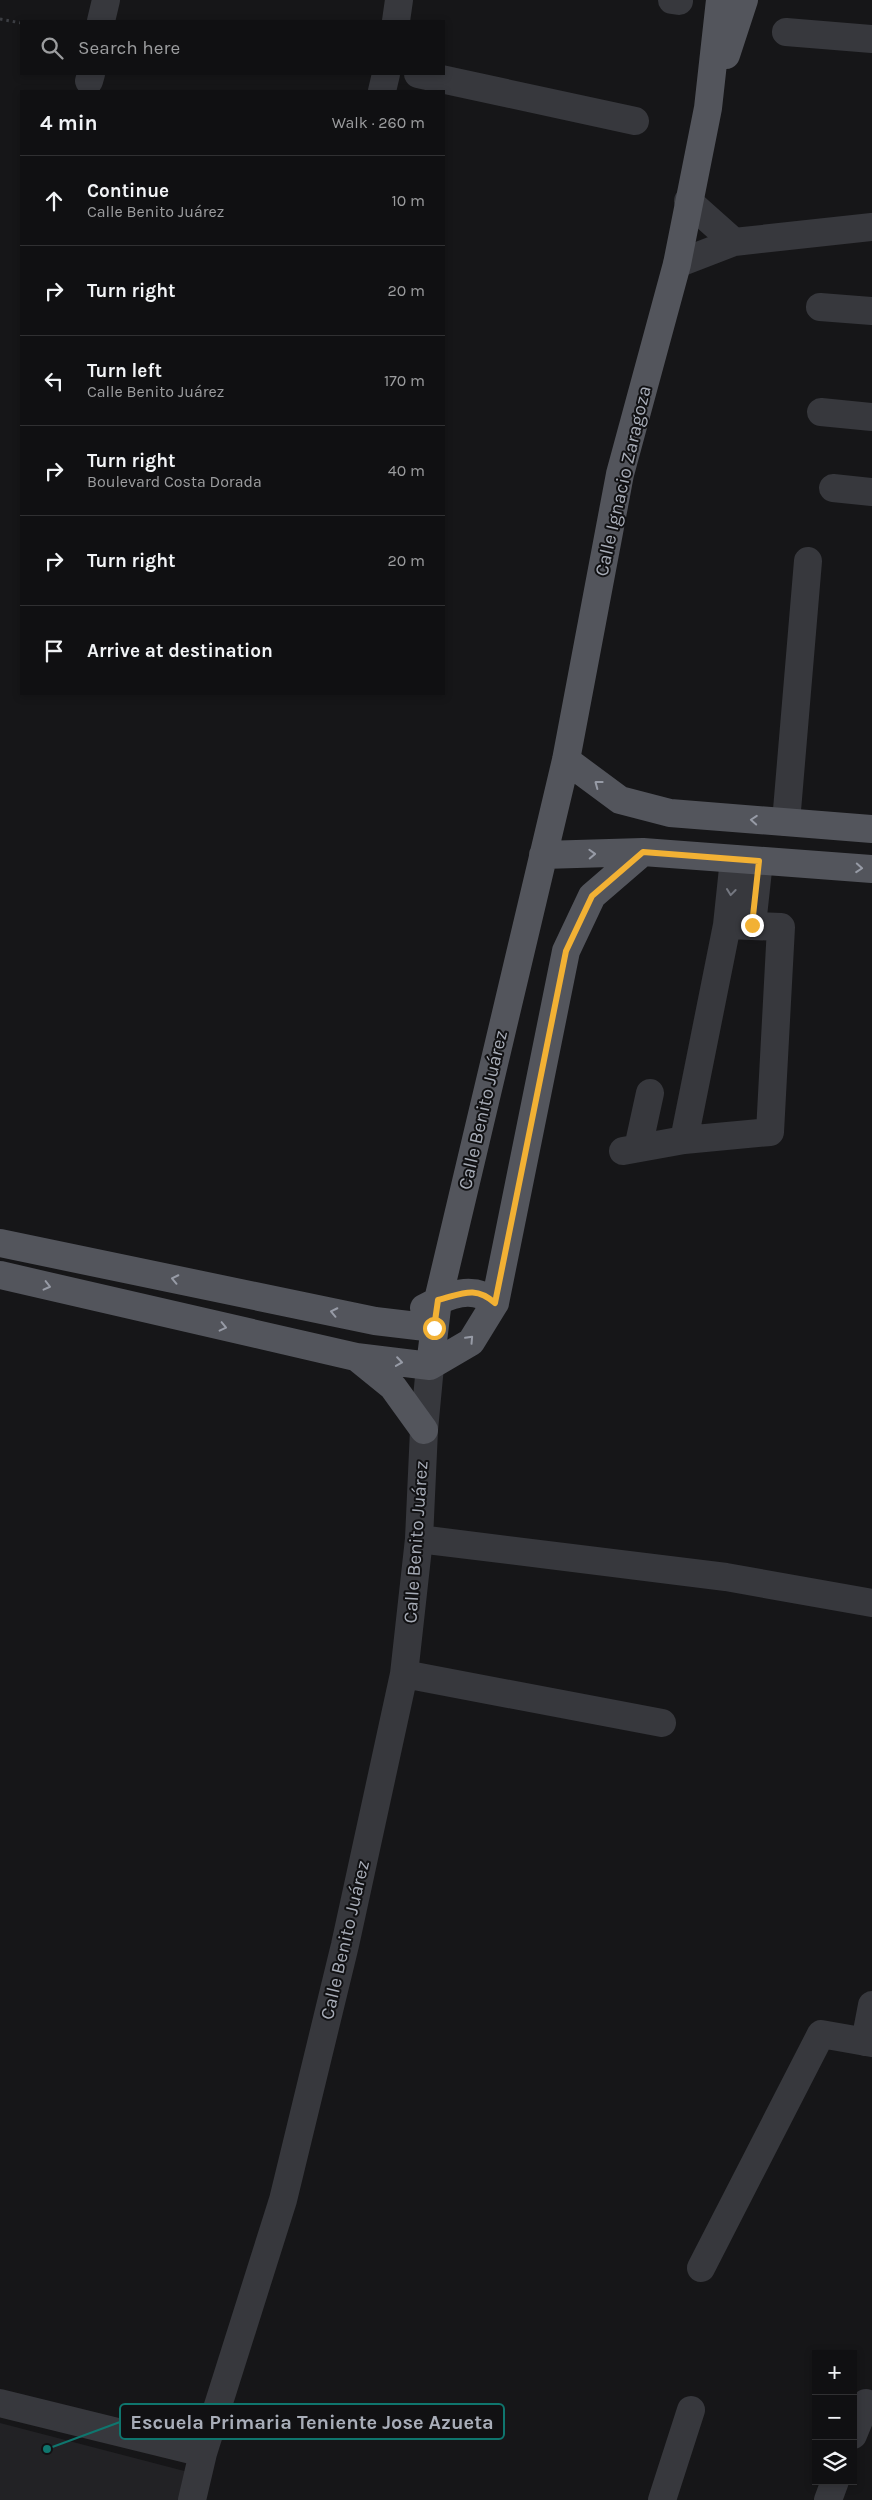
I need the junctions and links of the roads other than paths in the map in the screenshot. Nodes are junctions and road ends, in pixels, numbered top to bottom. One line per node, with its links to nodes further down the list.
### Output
1 (106, 0): 5 (street)
2 (399, 0): 6 (street)
3 (720, 0): 12 (main road, Calle Ignacio Zaragoza)
4 (744, 0): 12 (main road, Calle Ignacio Zaragoza)
5 (101, 20)
6 (396, 20)
7 (786, 32): 8 (street)
8 (872, 39)
9 (386, 75): 11 (street)
10 (423, 75): 13 (street)
11 (382, 90)
12 (708, 108): 14 (main road, Calle Ignacio Zaragoza)
13 (635, 121)
14 (688, 201): 16 (street); 17 (main road, Calle Ignacio Zaragoza)
15 (872, 227): 16 (street)
16 (734, 242): 17 (street)
17 (677, 264): 25 (main road, Calle Ignacio Zaragoza)
18 (820, 307): 19 (street)
19 (872, 311)
20 (821, 412): 21 (street)
21 (872, 417)
22 (833, 488): 23 (street)
23 (872, 492)
24 (808, 561): 26 (street)
25 (566, 760): 26 (main road, one-way to 25); 30 (main road, Calle Ignacio Zaragoza)
26 (786, 822): 27 (main road)
27 (845, 827): 28 (main road); 31 (main road)
28 (872, 829)
29 (643, 852): 30 (main road, one-way to 29); 31 (main road); 39 (main road)
30 (543, 855): 38 (main road, Calle Benito Juárez)
31 (759, 861): 32 (main road, one-way to 32); 33 (street)
32 (872, 870)
33 (740, 925): 35 (street); 35 (street)
34 (650, 1093): 35 (street)
35 (684, 1140)
36 (6, 1244): 37 (main road); 40 (main road, one-way to 36)
37 (1, 1275): 42 (main road, one-way to 42)
38 (438, 1300): 39 (main road); 40 (main road); 41 (main road, Calle Benito Juárez)
39 (495, 1303): 43 (main road, one-way to 39)
40 (375, 1321): 41 (main road)
41 (434, 1328): 43 (main road, Calle Benito Juárez)
42 (356, 1357): 43 (main road, one-way to 43); 44 (main road)
43 (430, 1366): 44 (street, Calle Benito Juárez)
44 (424, 1430): 45 (street, Calle Benito Juárez)
45 (419, 1538): 46 (street); 47 (street, Calle Benito Juárez)
46 (872, 1603)
47 (404, 1674): 48 (street); 56 (street, Calle Benito Juárez)
48 (662, 1724)
49 (872, 2005): 50 (street)
50 (868, 2043): 51 (street)
51 (701, 2268)
52 (0, 2402): 56 (street)
53 (866, 2403): 55 (street)
54 (691, 2410): 59 (street)
55 (857, 2425)
56 (202, 2453): 58 (street, Calle Benito Juárez)
57 (834, 2485): 60 (street)
58 (192, 2500)
59 (662, 2500)
60 (828, 2500)

